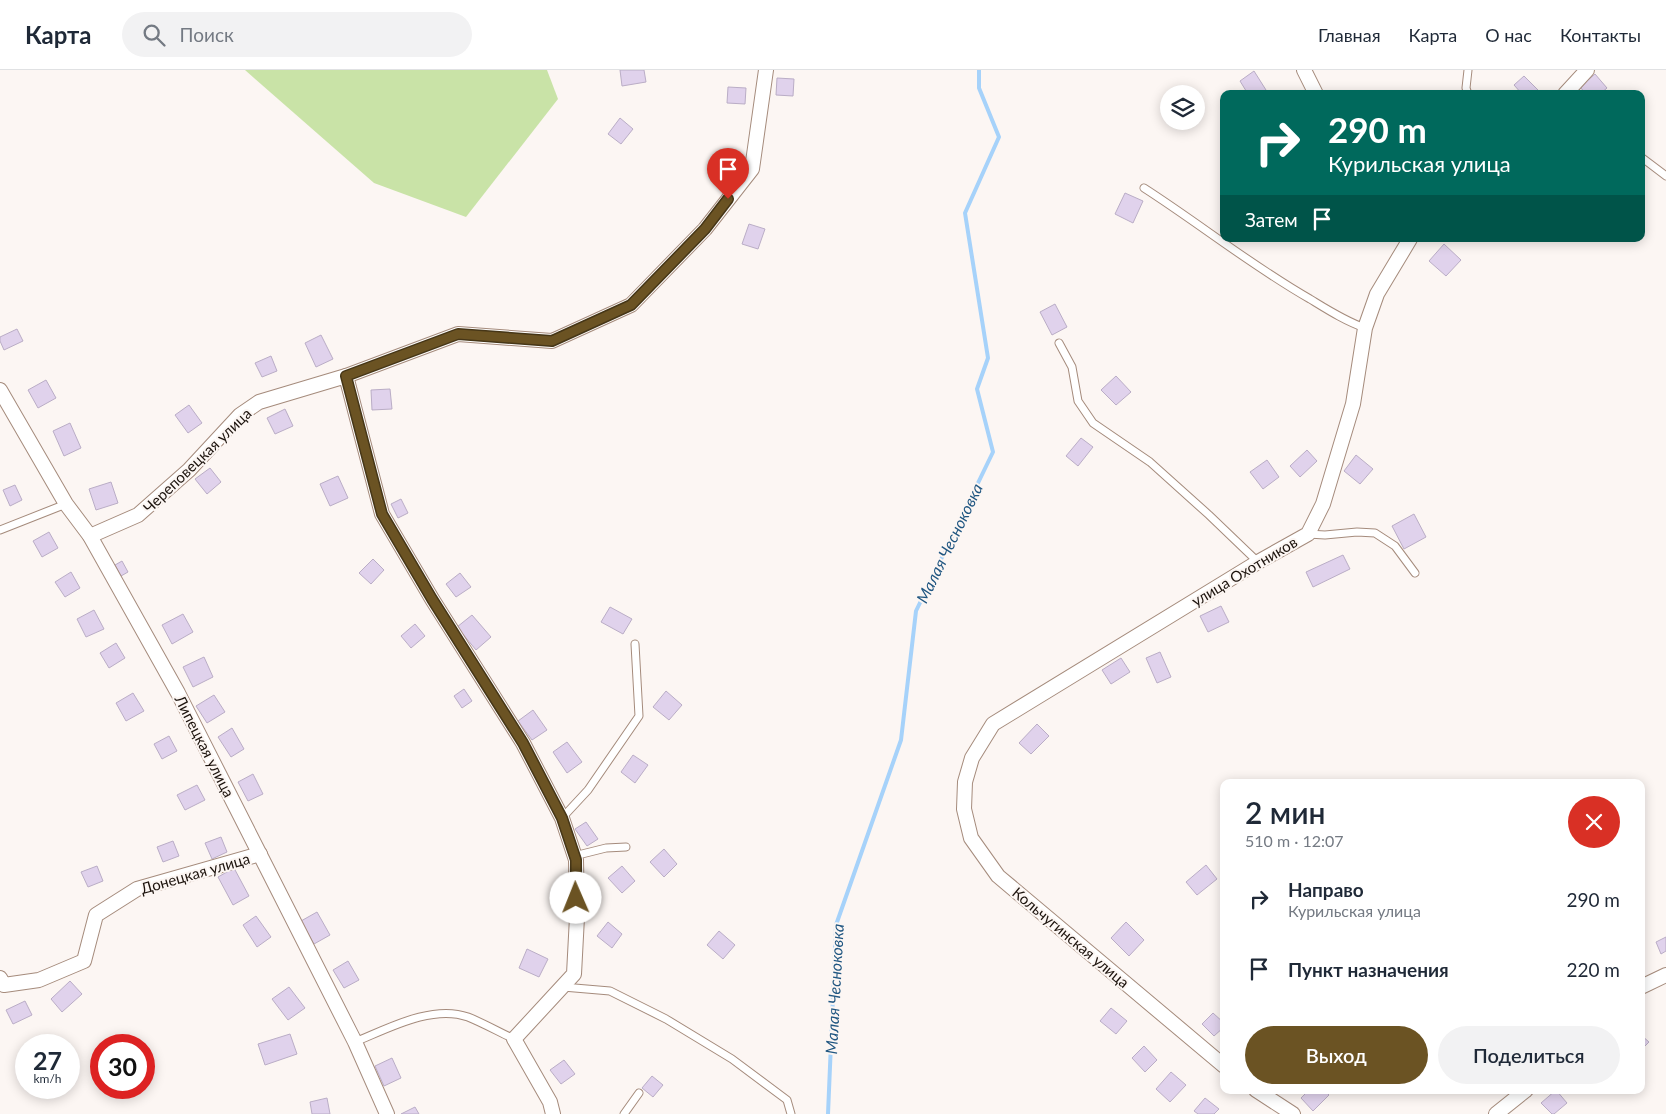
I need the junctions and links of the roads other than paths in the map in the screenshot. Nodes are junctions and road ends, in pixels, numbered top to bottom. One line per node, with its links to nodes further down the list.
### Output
1 (766, 70): 16 (street, Череповецкая улица)
2 (1304, 70): 5 (street)
3 (1468, 70): 6 (lane)
4 (1587, 70): 7 (street)
5 (1314, 90)
6 (1467, 90)
7 (1569, 90)
8 (1645, 159): 9 (lane)
9 (1666, 176)
10 (1144, 188): 11 (lane)
11 (1220, 239)
12 (1224, 242): 14 (lane)
13 (1408, 242): 14 (street, улица Охотников)
14 (1365, 328): 20 (street, улица Охотников)
15 (1059, 343): 22 (lane)
16 (346, 376): 21 (street, Череповецкая улица); 26 (street)
17 (0, 390): 18 (street, Липецкая улица)
18 (66, 504): 19 (lane); 21 (street, Липецкая улица)
19 (0, 530)
20 (1308, 534): 22 (street, улица Охотников); 23 (lane)
21 (90, 536): 28 (street, Липецкая улица)
22 (1258, 562): 25 (street, улица Охотников)
23 (1414, 573)
24 (635, 644): 26 (lane)
25 (965, 782): 36 (street, Кольчугинская улица)
26 (562, 818): 29 (street)
27 (626, 847): 29 (lane)
28 (260, 854): 31 (street, Донецкая улица); 35 (street, Липецкая улица)
29 (574, 856): 33 (street)
30 (1666, 975): 32 (street)
31 (0, 978)
32 (1645, 984)
33 (562, 987): 34 (street); 43 (lane)
34 (514, 1039): 35 (lane); 41 (street)
35 (355, 1042): 40 (street, Липецкая улица)
36 (1220, 1063)
37 (639, 1093): 42 (lane)
38 (1262, 1094): 44 (street)
39 (1521, 1094): 45 (street)
40 (387, 1114)
41 (553, 1114)
42 (624, 1114)
43 (791, 1114)
44 (1294, 1114)
45 (1496, 1114)

